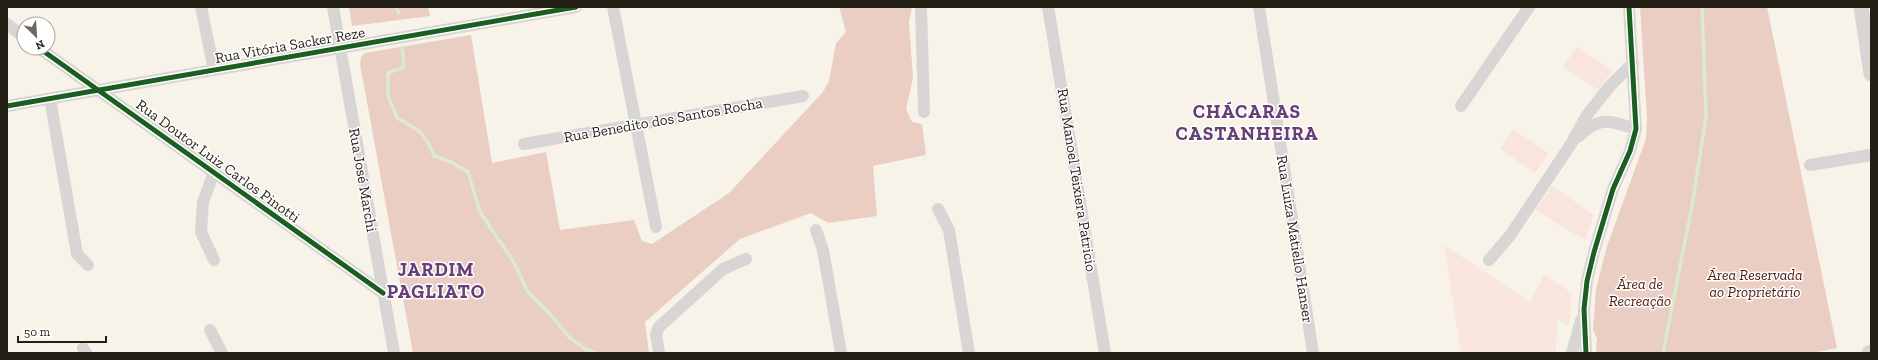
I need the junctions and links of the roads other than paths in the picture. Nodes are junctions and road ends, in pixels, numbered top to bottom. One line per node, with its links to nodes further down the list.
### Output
1 (201, 7): 17 (street)
2 (333, 7): 14 (street, Rua José Marchi)
3 (576, 7): 14 (street, Rua Vitória Sacker Reze)
4 (613, 7): 25 (street)
5 (921, 7): 24 (street)
6 (1048, 7): 47 (street, Rua Manoel Teixiera Patricio)
7 (1259, 7): 48 (street, Rua Luiza Matiello Hanser)
8 (1529, 7): 23 (street)
9 (1629, 7): 16 (street)
10 (1860, 7): 12 (street)
11 (7, 24): 13 (street)
12 (1867, 27): 18 (street)
13 (16, 31)
14 (340, 48): 17 (street, Rua Vitória Sacker Reze); 39 (street, Rua José Marchi)
15 (50, 56): 19 (street, Rua Doutor Luiz Carlos Pinotti)
16 (1632, 63): 26 (street); 28 (street)
17 (214, 70): 19 (street, Rua Vitória Sacker Reze)
18 (1871, 74)
19 (98, 90): 21 (street, Rua Vitória Sacker Reze); 31 (street, Rua Doutor Luiz Carlos Pinotti)
20 (803, 96): 25 (street, Rua Benedito dos Santos Rocha)
21 (50, 99): 22 (street, Rua Vitória Sacker Reze); 38 (street)
22 (7, 106)
23 (1461, 106)
24 (924, 112)
25 (636, 125): 27 (street, Rua Benedito dos Santos Rocha); 33 (street)
26 (1636, 129): 28 (street); 40 (street)
27 (524, 144)
28 (1571, 144): 37 (street)
29 (1871, 155): 30 (street)
30 (1810, 165)
31 (214, 172): 36 (street); 39 (street, Rua Doutor Luiz Carlos Pinotti)
32 (938, 209): 46 (street)
33 (656, 227)
34 (816, 230): 45 (street)
35 (746, 259): 44 (street)
36 (214, 260)
37 (1489, 260)
38 (88, 265)
39 (382, 293): 43 (street, Rua José Marchi)
40 (1584, 309): 49 (street); 50 (street)
41 (210, 330): 42 (street)
42 (222, 353)
43 (394, 353)
44 (659, 353)
45 (841, 353)
46 (969, 353)
47 (1105, 353)
48 (1312, 353)
49 (1572, 353)
50 (1586, 353)

